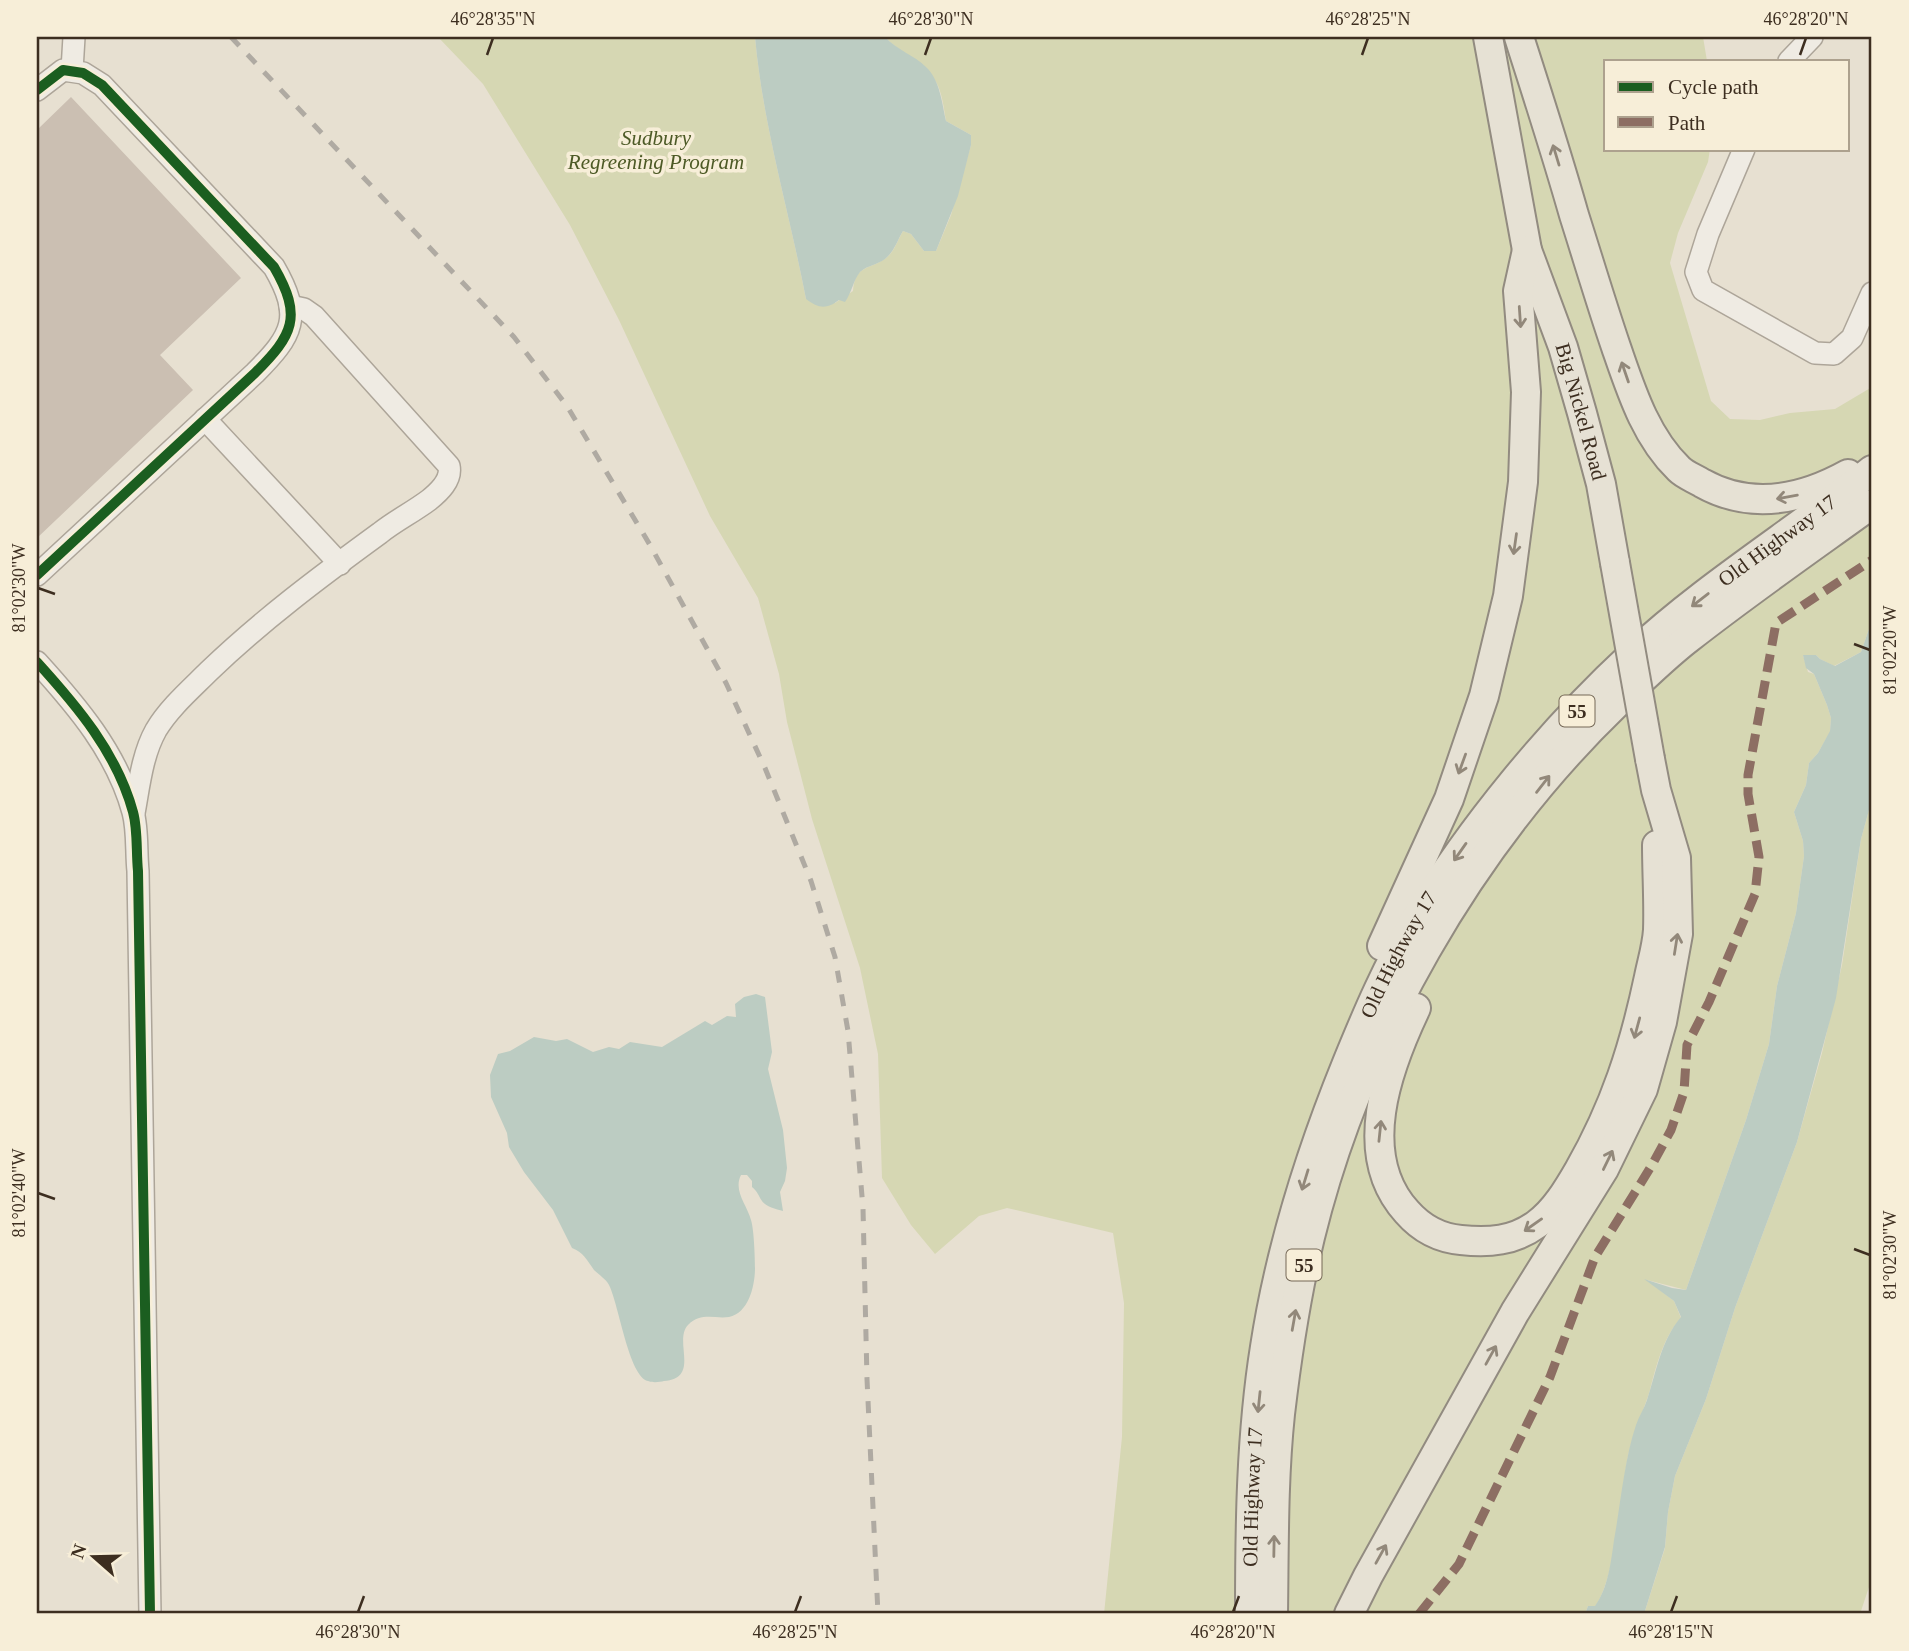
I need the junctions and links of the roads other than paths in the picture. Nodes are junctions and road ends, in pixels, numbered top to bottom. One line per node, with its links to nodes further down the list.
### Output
1 (74, 37): 6 (street)
2 (1488, 37): 9 (main road, Big Nickel Road)
3 (1519, 37): 13 (main road, one-way to 3)
4 (1812, 37): 5 (street)
5 (1790, 60)
6 (72, 70): 7 (street); 11 (street)
7 (37, 90)
8 (1744, 150): 10 (street)
9 (1527, 250): 19 (main road, Big Nickel Road, bridge); 22 (main road, one-way to 22)
10 (1872, 293)
11 (290, 306): 12 (street); 16 (street)
12 (205, 419): 16 (street); 17 (street)
13 (1872, 463)
14 (1872, 470): 22 (main road, Old Highway 17 / 55, one-way to 22)
15 (1872, 504): 21 (main road, Old Highway 17 / 55, one-way to 15)
16 (340, 564): 20 (street)
17 (37, 575)
18 (37, 662): 20 (street)
19 (1656, 790): 21 (main road, one-way to 21); 26 (main road, one-way to 19)
20 (133, 813): 23 (street)
21 (1433, 939): 25 (main road, Old Highway 17 / 55, one-way to 21)
22 (1363, 1024): 24 (main road, Old Highway 17 / 55, one-way to 24)
23 (150, 1614)
24 (1250, 1614)
25 (1273, 1614)
26 (1349, 1614)

